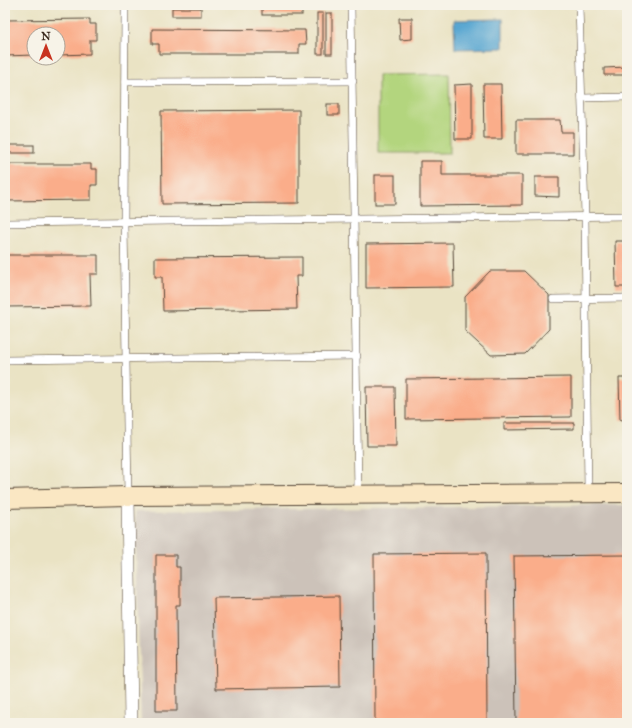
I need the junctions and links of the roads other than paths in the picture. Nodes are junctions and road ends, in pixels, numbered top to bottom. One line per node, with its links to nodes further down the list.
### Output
1 (125, 5): 5 (lane)
2 (351, 5): 4 (lane)
3 (579, 5): 7 (lane)
4 (353, 81): 5 (lane); 10 (lane)
5 (125, 82): 12 (lane)
6 (627, 97): 7 (lane)
7 (582, 98): 8 (lane)
8 (585, 216): 9 (lane); 10 (lane); 13 (lane)
9 (627, 216)
10 (355, 220): 12 (lane); 16 (lane)
11 (5, 223): 12 (lane)
12 (124, 223): 17 (lane)
13 (586, 298): 14 (lane); 15 (lane); 19 (lane)
14 (627, 298)
15 (553, 299)
16 (357, 356): 17 (lane); 22 (lane)
17 (126, 359): 18 (lane); 21 (lane)
18 (5, 360)
19 (588, 492): 20 (street); 22 (street)
20 (627, 493)
21 (128, 496): 22 (street); 23 (street); 24 (street)
22 (358, 496)
23 (5, 499)
24 (131, 723)

